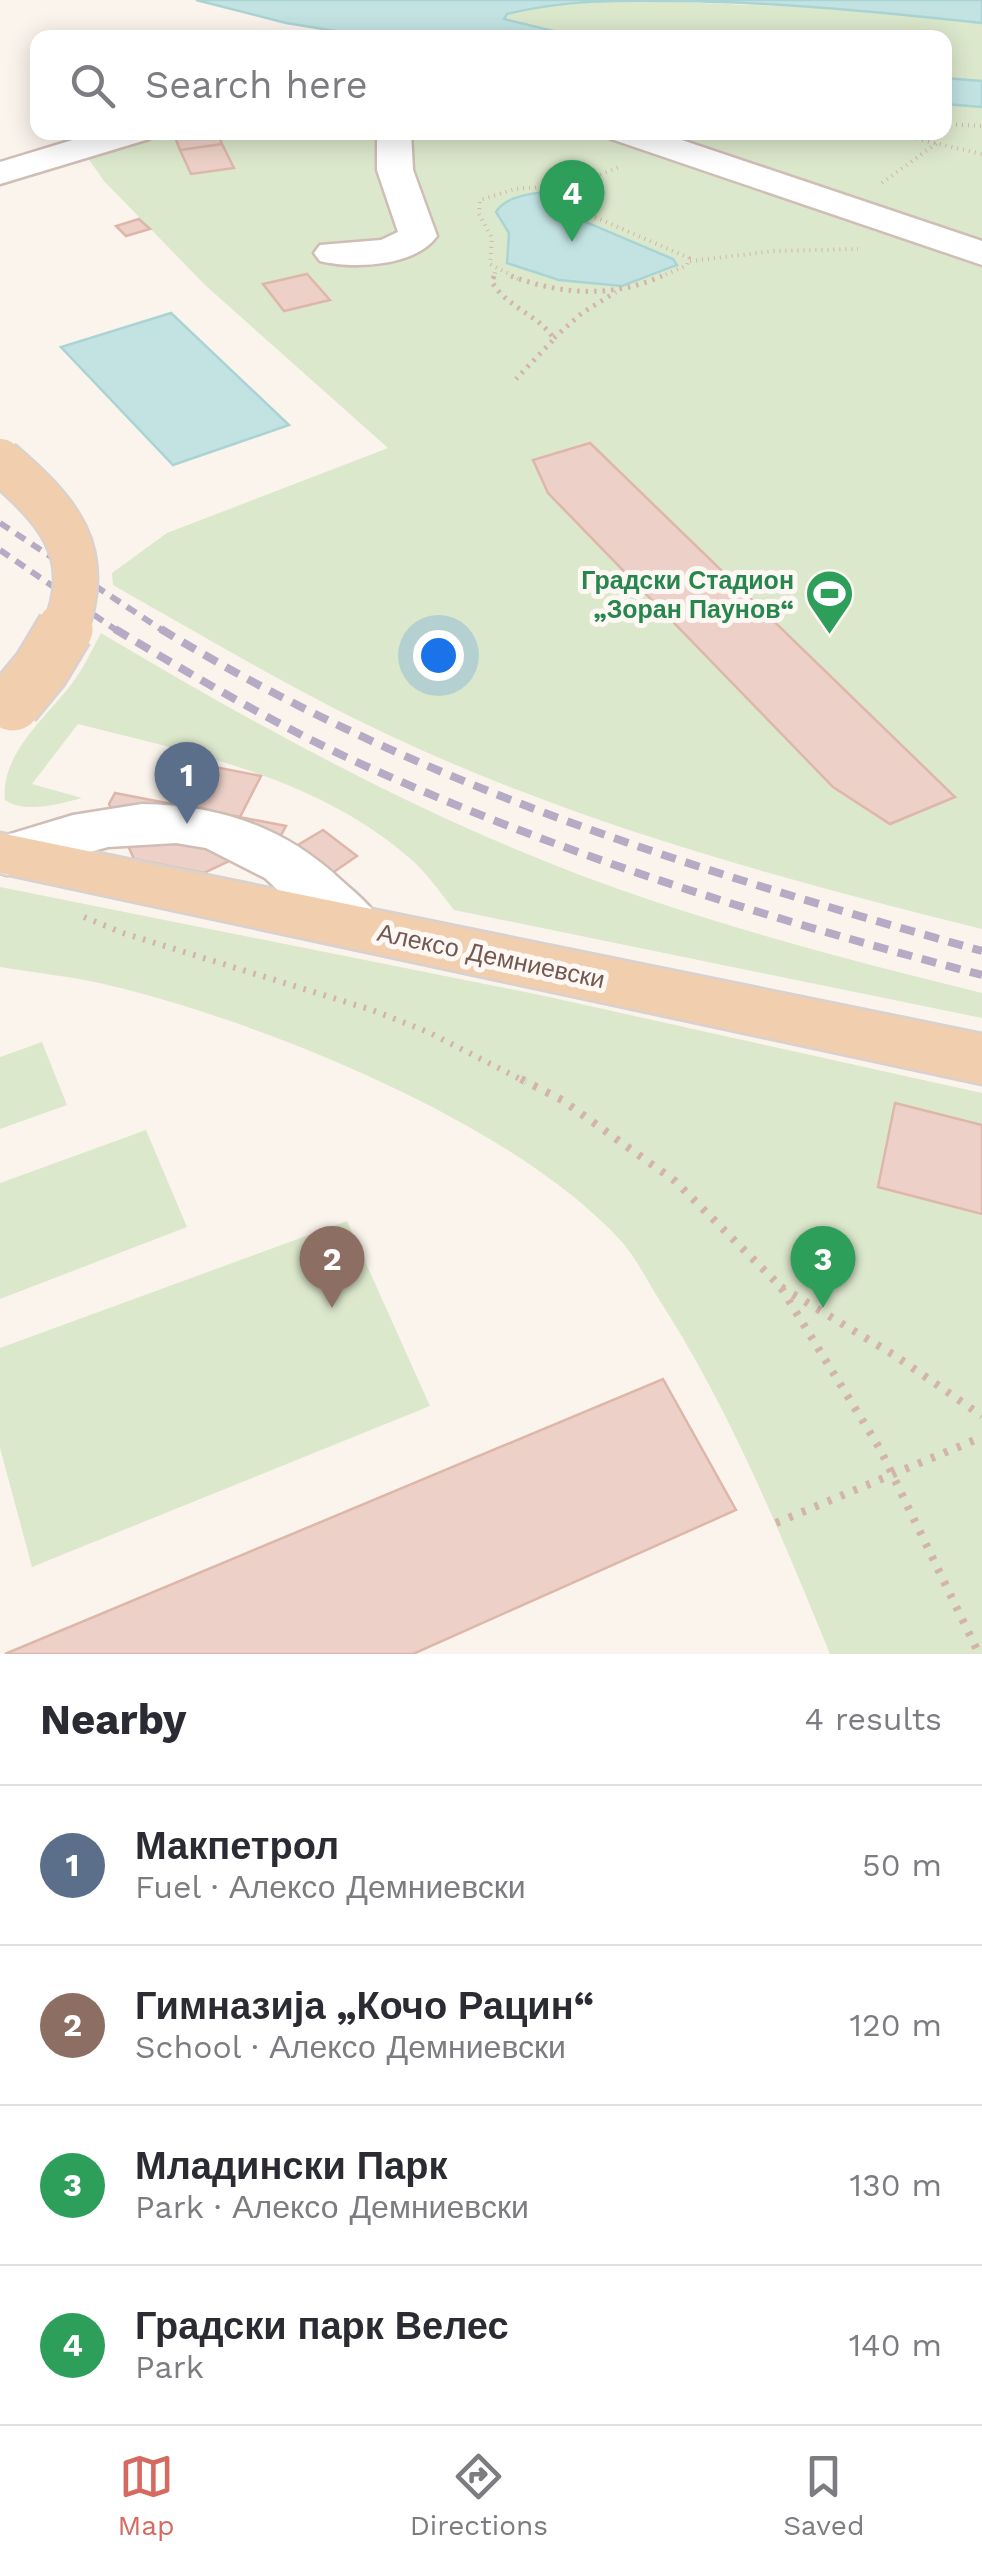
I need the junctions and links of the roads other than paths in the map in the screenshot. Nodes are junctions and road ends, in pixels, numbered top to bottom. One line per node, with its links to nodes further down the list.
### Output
1 (111, 140): 4 (lane)
2 (394, 140): 5 (lane)
3 (646, 140): 6 (lane)
4 (0, 174)
5 (333, 253)
6 (982, 254)
7 (0, 461): 8 (main road, bridge)
8 (3, 714)
9 (2, 853): 10 (main road, Алексо Демниевски)
10 (982, 1059)

